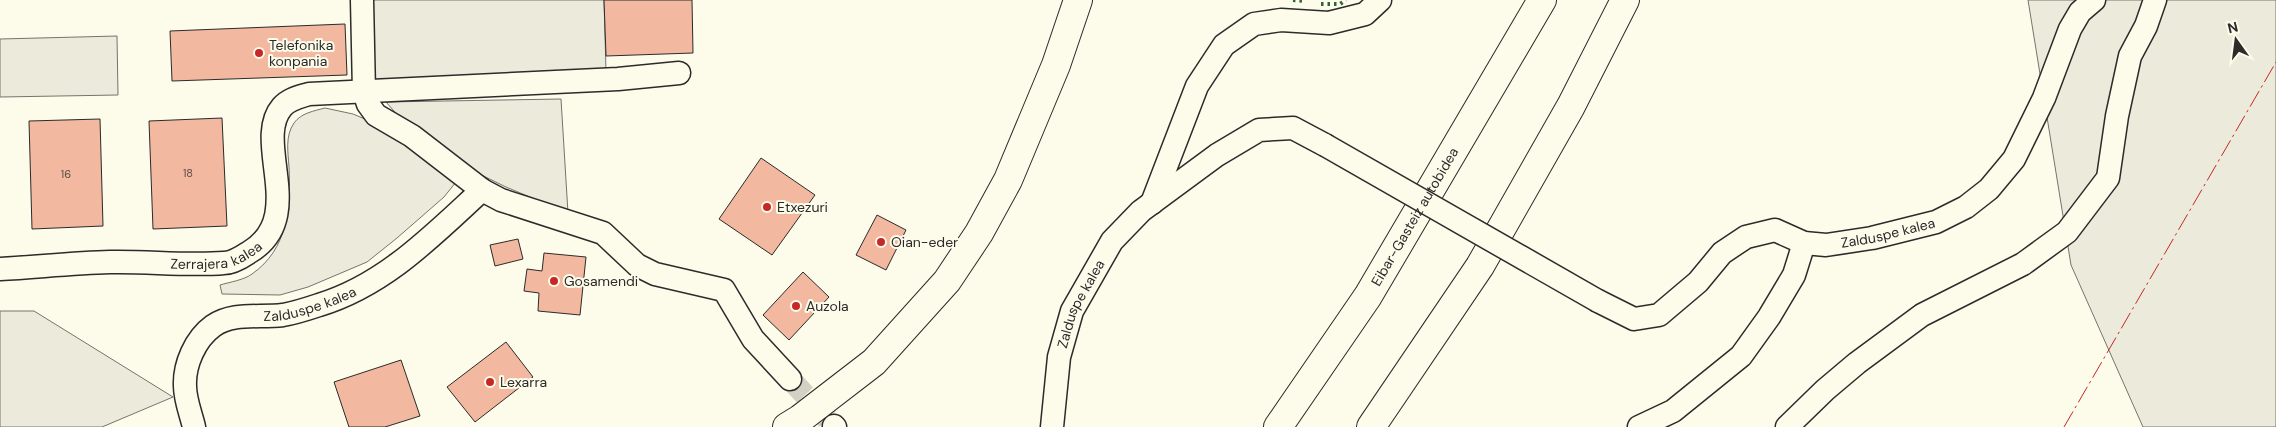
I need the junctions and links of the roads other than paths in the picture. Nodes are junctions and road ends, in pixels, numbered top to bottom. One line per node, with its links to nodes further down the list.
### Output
1 (362, 0): 9 (street)
2 (1078, 0): 16 (main road)
3 (1380, 0): 11 (street)
4 (1542, 0): 18 (main road, Eibar-Gasteiz autobidea)
5 (1624, 0): 19 (main road)
6 (2094, 0): 12 (street, Zalduspe kalea)
7 (2155, 0): 21 (street)
8 (679, 73): 9 (street)
9 (364, 92): 10 (street); 13 (street, Zerrajera kalea)
10 (482, 190): 14 (street); 15 (street, Zalduspe kalea)
11 (1152, 202): 12 (street, Zalduspe kalea, bridge); 17 (street, Zalduspe kalea)
12 (1804, 243): 20 (street)
13 (0, 269)
14 (790, 379)
15 (194, 427)
16 (787, 427)
17 (1052, 427)
18 (1278, 427)
19 (1371, 427)
20 (1639, 427)
21 (1787, 427)

